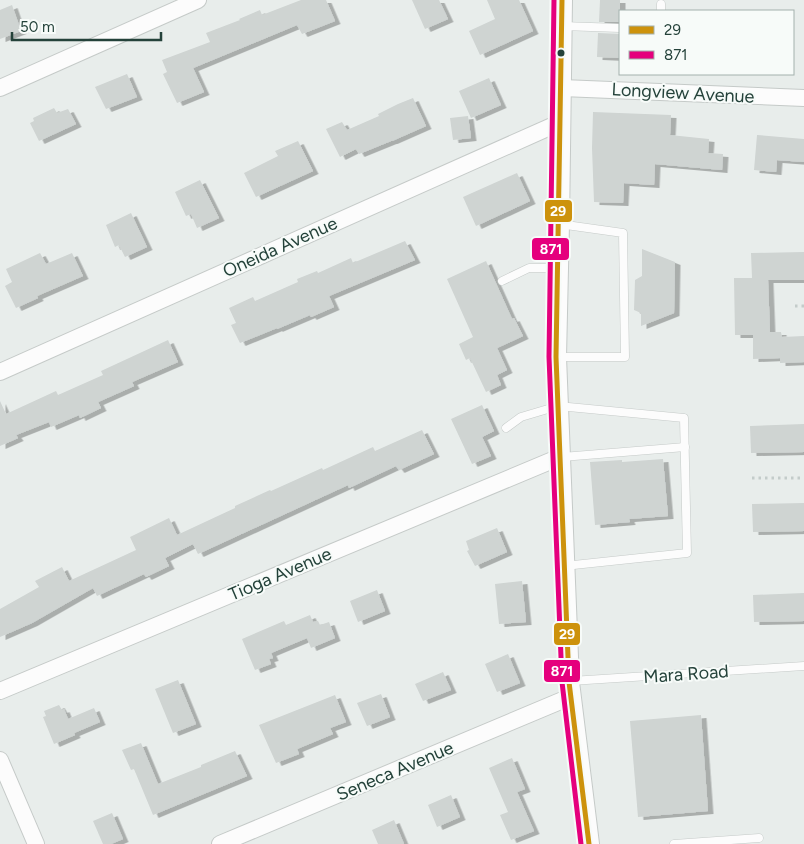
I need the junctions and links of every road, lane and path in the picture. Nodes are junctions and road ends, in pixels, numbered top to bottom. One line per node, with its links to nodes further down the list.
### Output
1 (198, 0): 5 (street)
2 (562, 0): 3 (street)
3 (562, 26): 4 (lane); 6 (street)
4 (619, 28)
5 (0, 88)
6 (562, 88): 7 (street, Longview Avenue); 8 (street)
7 (804, 98)
8 (561, 122): 9 (street); 15 (street, Oneida Avenue)
9 (559, 224): 10 (street); 14 (lane)
10 (558, 268): 11 (lane); 14 (street)
11 (502, 281)
12 (795, 306): 13 (path)
13 (804, 306)
14 (556, 358): 16 (street)
15 (0, 372)
16 (558, 406): 17 (lane); 18 (lane); 19 (street)
17 (506, 428)
18 (685, 447): 19 (lane); 22 (lane)
19 (560, 457): 22 (street); 25 (street, Tioga Avenue)
20 (752, 478): 21 (path)
21 (804, 478)
22 (564, 566): 24 (street)
23 (804, 666): 24 (lane, Mara Road)
24 (570, 689): 29 (street, Seneca Avenue); 30 (street)
25 (0, 691)
26 (0, 760): 28 (street)
27 (758, 838): 31 (lane)
28 (36, 844)
29 (220, 844)
30 (589, 844)
31 (674, 844)

